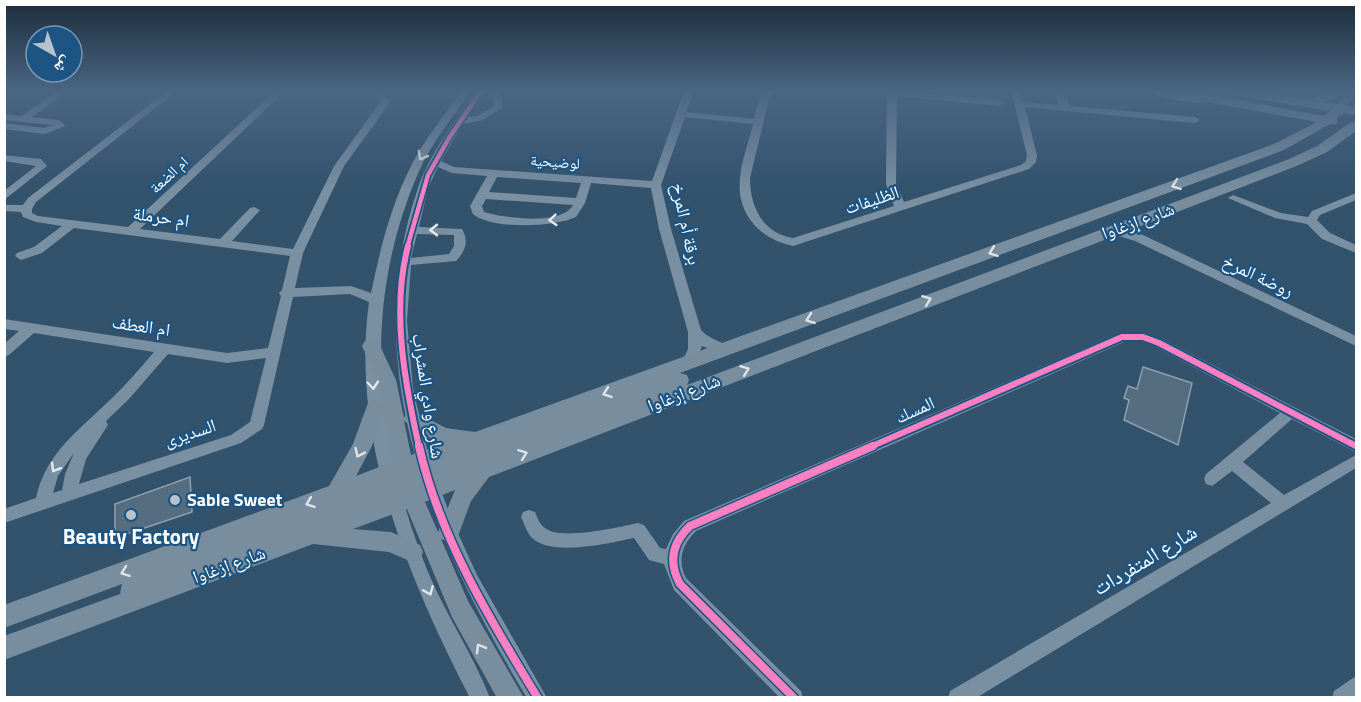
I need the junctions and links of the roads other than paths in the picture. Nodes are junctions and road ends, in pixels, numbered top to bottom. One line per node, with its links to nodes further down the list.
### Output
1 (60, 124): 15 (street)
2 (131, 124): 34 (street)
3 (246, 124): 41 (street, ام الضعة)
4 (370, 124): 45 (street, السديرى)
5 (442, 124): 48 (street, شارع وادي المشراب, one-way to 48)
6 (459, 124): 20 (street, شارع وادي المشراب)
7 (677, 124): 25 (street, برقة أم المرخ)
8 (758, 124): 33 (street, الظليفات)
9 (892, 124): 33 (street)
10 (1024, 124): 33 (street, الظليفات)
11 (1297, 124): 16 (main road)
12 (1332, 124): 16 (main road, شارع إزغاوا)
13 (1338, 124): 31 (main road)
14 (1344, 124): 18 (main road, شارع إزغاوا)
15 (7, 128)
16 (1308, 133): 54 (main road, شارع إزغاوا, one-way to 54)
17 (1356, 139): 18 (main road)
18 (1331, 143): 31 (main road, شارع إزغاوا)
19 (4, 158): 28 (street)
20 (435, 162): 21 (street, لوضيحية); 23 (street, شارع وادي المشراب)
21 (452, 170): 22 (street, لوضيحية); 23 (street, لوضيحية)
22 (494, 173): 24 (street, لوضيحية); 26 (street)
23 (428, 176): 39 (street, شارع وادي المشراب)
24 (587, 180): 25 (street, لوضيحية); 30 (street)
25 (656, 185): 55 (street, برقة أم المرخ)
26 (482, 195): 30 (street); 30 (street, one-way to 26)
27 (1356, 196): 36 (street)
28 (4, 197)
29 (1233, 198): 36 (street)
30 (579, 202)
31 (1190, 202): 37 (main road, شارع إزغاوا)
32 (4, 208): 34 (street)
33 (901, 208)
34 (26, 209): 38 (street, ام حرملة)
35 (254, 210): 43 (street)
36 (1311, 221): 44 (street)
37 (1135, 222): 40 (main road, شارع إزغاوا); 42 (street)
38 (73, 223): 41 (street, ام حرملة); 46 (street)
39 (411, 230): 47 (street, شارع وادي المشراب); 47 (street, one-way to 39)
40 (1113, 230): 42 (street, روضة المرخ); 71 (main road, شارع إزغاوا, one-way to 40)
41 (131, 231): 43 (street, ام حرملة)
42 (1146, 242): 56 (street, روضة المرخ)
43 (223, 243): 45 (street, ام حرملة)
44 (1356, 249)
45 (297, 253): 50 (street, السديرى)
46 (21, 256)
47 (405, 262): 66 (street, شارع وادي المشراب)
48 (379, 273): 49 (street); 51 (street, شارع وادي المشراب)
49 (351, 290): 50 (street); 51 (street)
50 (285, 293): 61 (street, السديرى)
51 (375, 299): 57 (street, شارع وادي المشراب)
52 (4, 324): 53 (street, ام العطف)
53 (31, 328): 58 (street, ام العطف); 60 (street)
54 (786, 328): 59 (main road, شارع إزغاوا); 73 (main road)
55 (695, 332): 59 (street); 62 (street, برقة أم المرخ)
56 (1356, 341)
57 (371, 346): 63 (street, شارع وادي المشراب, one-way to 63); 73 (main road)
58 (165, 348): 61 (street, ام العطف); 64 (street)
59 (725, 350): 62 (main road, شارع إزغاوا)
60 (4, 352)
61 (272, 352): 74 (street, السديرى)
62 (688, 363): 67 (main road, شارع إزغاوا, one-way to 67)
63 (375, 408): 73 (street, شارع وادي المشراب); 75 (main road, one-way to 75)
64 (109, 410): 74 (street); 76 (street, one-way to 76)
65 (1291, 412): 68 (street, المسك); 70 (street); 83 (street, المسك)
66 (414, 419): 67 (main road); 73 (street, شارع وادي المشراب)
67 (478, 440): 73 (main road, شارع إزغاوا)
68 (1356, 446)
69 (1356, 461): 77 (street, شارع المتفردات)
70 (1232, 462): 72 (street); 77 (street)
71 (486, 468): 73 (main road, شارع إزغاوا); 80 (main road)
72 (1212, 479)
73 (409, 482): 75 (main road, شارع إزغاوا); 80 (street, شارع وادي المشراب); 81 (main road, شارع إزغاوا); 82 (street, شارع وادي المشراب); 85 (main road); 89 (main road, one-way to 73)
74 (70, 494): 76 (street, السديرى)
75 (335, 494): 84 (main road, شارع إزغاوا, one-way to 84)
76 (43, 503): 78 (street, السديرى)
77 (1283, 504): 92 (street, شارع المتفردات)
78 (4, 516)
79 (529, 517): 83 (street)
80 (449, 532): 90 (street, شارع وادي المشراب)
81 (309, 536): 82 (main road); 85 (main road, شارع إزغاوا)
82 (412, 552): 88 (street, شارع وادي المشراب, one-way to 88)
83 (672, 557): 91 (street)
84 (4, 616)
85 (82, 620): 86 (main road, شارع إزغاوا)
86 (4, 648)
87 (1356, 686): 93 (street)
88 (481, 698)
89 (511, 698)
90 (538, 698)
91 (794, 698)
92 (957, 698)
93 (1341, 698)

